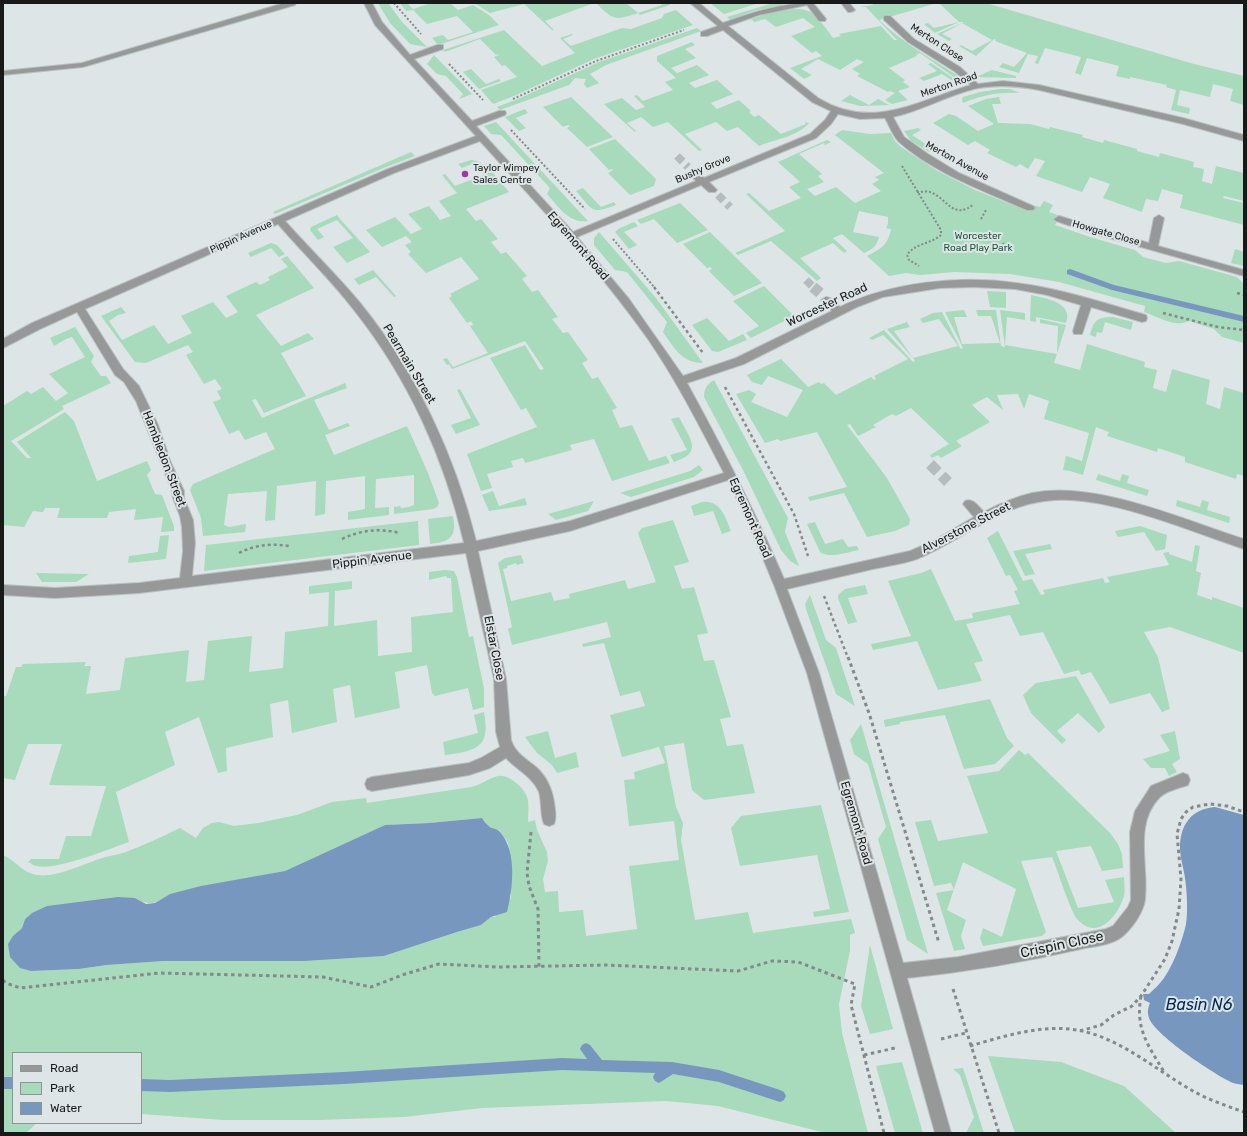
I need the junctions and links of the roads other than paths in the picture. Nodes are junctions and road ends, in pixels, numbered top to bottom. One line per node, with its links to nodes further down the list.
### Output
1 (292, 3): 13 (street)
2 (368, 3): 12 (street, Egremont Road)
3 (694, 3): 9 (street, Merton Road)
4 (808, 3): 8 (street); 9 (street)
5 (845, 3): 6 (street)
6 (851, 10)
7 (887, 18): 14 (street, Merton Close)
8 (822, 19)
9 (722, 27): 10 (street); 15 (street, Merton Road)
10 (704, 34)
11 (440, 47): 12 (street)
12 (409, 58): 18 (street, Egremont Road)
13 (3, 73)
14 (976, 86): 17 (street, Merton Road); 20 (street, Merton Road)
15 (836, 111): 17 (street, Merton Road); 22 (street, Bushy Grove)
16 (502, 113): 18 (street)
17 (888, 116): 24 (street, Merton Avenue)
18 (470, 125): 19 (street, Egremont Road)
19 (482, 137): 27 (street, Pippin Avenue); 28 (street, Egremont Road)
20 (1244, 138)
21 (694, 173): 22 (street)
22 (703, 181): 23 (street); 28 (street, Bushy Grove)
23 (712, 190)
24 (1030, 208)
25 (1159, 218): 29 (street, Howgate Close)
26 (1059, 219): 29 (street, Howgate Close)
27 (279, 220): 33 (street, Pippin Avenue); 43 (street, Pearmain Street)
28 (570, 236): 38 (street, Egremont Road)
29 (1153, 247): 30 (street, Howgate Close)
30 (1244, 273)
31 (826, 300): 34 (street)
32 (1087, 303): 34 (street, Worcester Road); 35 (street, Worcester Road); 36 (street)
33 (79, 307): 37 (street, Pippin Avenue); 44 (street, Hambledon Street)
34 (839, 312): 38 (street, Worcester Road)
35 (1142, 318)
36 (1078, 331)
37 (3, 344)
38 (681, 381): 39 (street, Egremont Road)
39 (731, 475): 43 (street, Pippin Avenue); 45 (street, Egremont Road)
40 (969, 504): 41 (street)
41 (983, 518): 42 (street, Alverstone Street); 45 (street, Alverstone Street)
42 (1244, 544)
43 (472, 547): 44 (street, Pippin Avenue); 47 (street, Elstar Close)
44 (185, 582): 46 (street, Pippin Avenue)
45 (780, 585): 51 (street, Egremont Road)
46 (3, 590)
47 (507, 750): 49 (street); 50 (street)
48 (1182, 780): 51 (street, Crispin Close)
49 (372, 784)
50 (549, 819)
51 (898, 972): 52 (street, Egremont Road)
52 (943, 1133)

